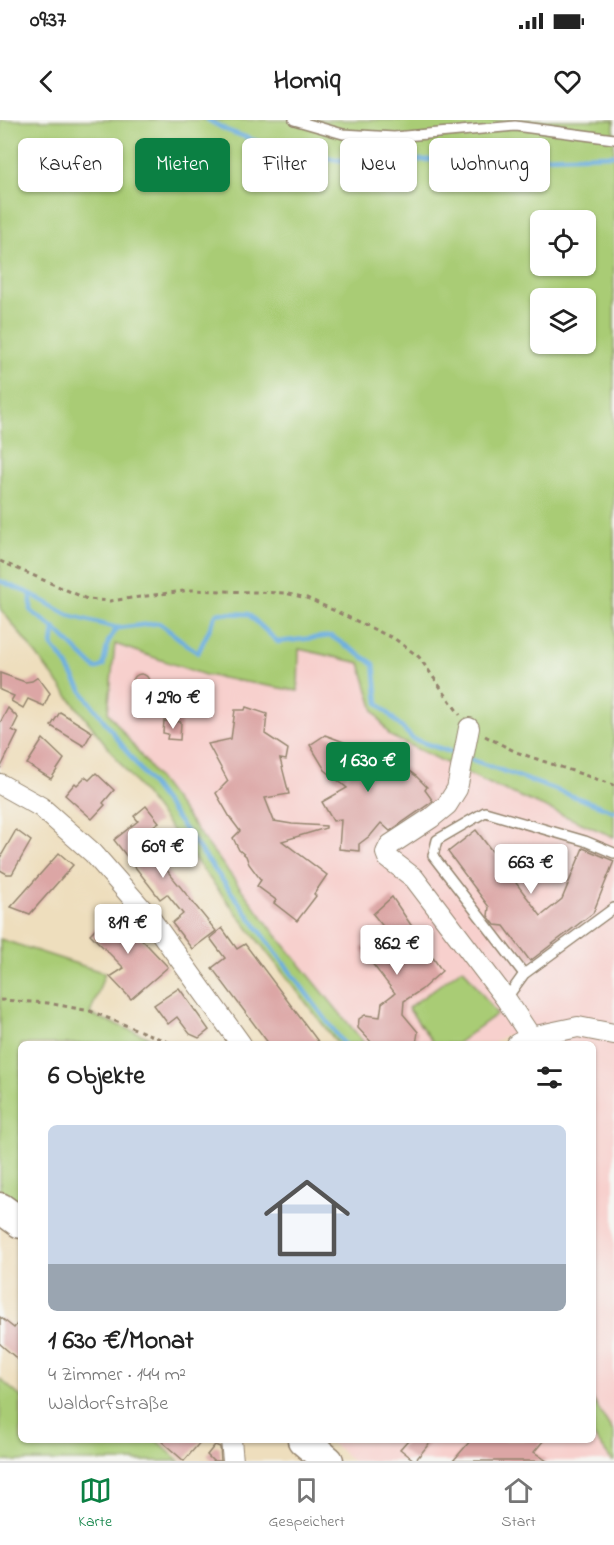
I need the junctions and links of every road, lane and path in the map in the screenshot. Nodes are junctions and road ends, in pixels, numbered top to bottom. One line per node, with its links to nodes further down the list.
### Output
1 (294, 120): 2 (lane)
2 (614, 139)
3 (0, 561): 4 (path)
4 (468, 732): 6 (path); 10 (street)
5 (0, 784): 15 (street)
6 (614, 785)
7 (614, 853): 9 (lane)
8 (614, 908): 9 (lane)
9 (524, 974): 10 (lane)
10 (506, 999): 13 (street)
11 (0, 1000): 14 (path)
12 (614, 1034): 13 (street)
13 (524, 1040)
14 (165, 1041)
15 (239, 1041)
16 (0, 1208): 17 (main road)
17 (18, 1221)
18 (231, 1443): 20 (street)
19 (307, 1443): 21 (main road)
20 (232, 1461)
21 (328, 1461)

